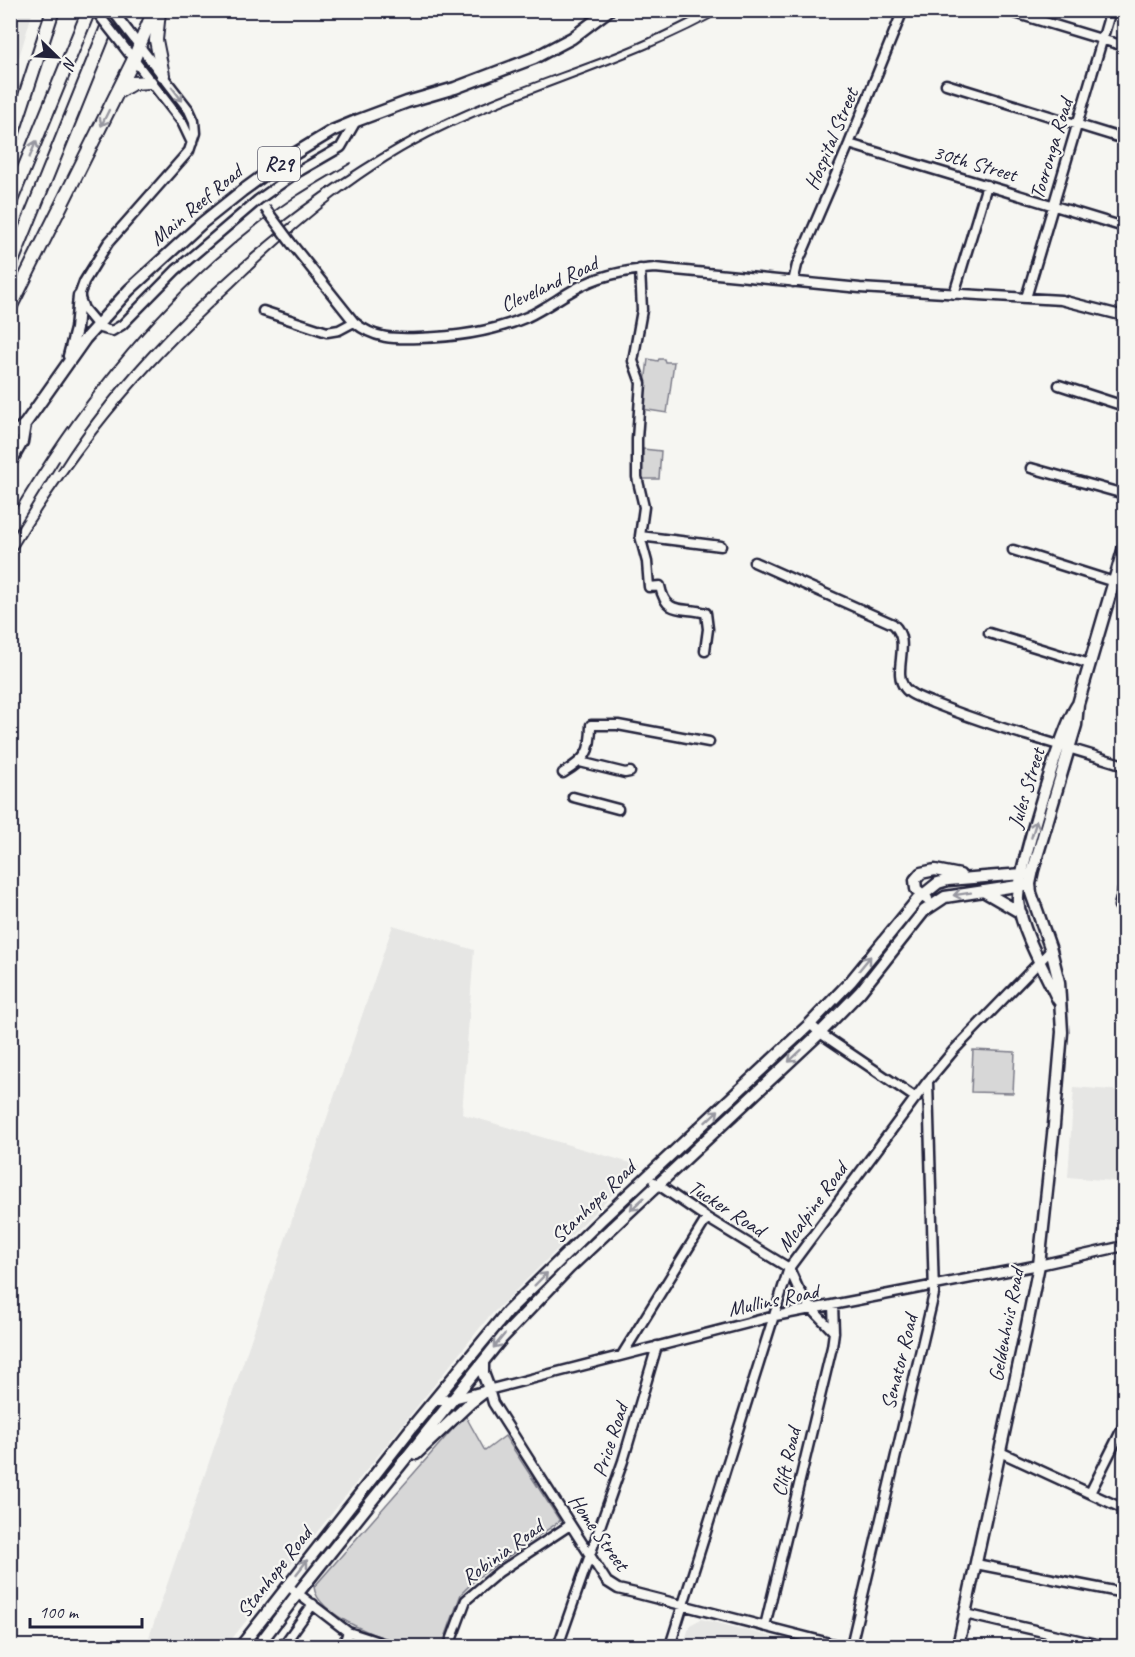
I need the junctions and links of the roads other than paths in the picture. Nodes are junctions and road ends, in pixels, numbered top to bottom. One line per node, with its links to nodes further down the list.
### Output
1 (53, 10): 22 (highway)
2 (89, 10): 27 (highway, one-way to 2)
3 (95, 10): 14 (street, bridge)
4 (113, 10): 12 (street, bridge); 30 (highway)
5 (154, 10): 12 (highway)
6 (159, 10): 15 (highway)
7 (609, 10): 19 (main road, Main Reef Road / R29)
8 (903, 10): 24 (street, Hospital Street)
9 (1005, 10): 11 (street)
10 (1111, 10): 11 (street, Tooronga Road)
11 (1103, 39): 13 (street); 20 (street, Tooronga Road)
12 (140, 46): 14 (highway); 15 (street)
13 (1125, 46)
14 (133, 61): 16 (street); 18 (highway)
15 (163, 75): 23 (street, one-way to 23)
16 (150, 82): 18 (highway); 23 (street)
17 (946, 84): 20 (street)
18 (117, 93): 36 (highway, one-way to 36)
19 (356, 121): 26 (street); 40 (main road, Main Reef Road / R29)
20 (1077, 124): 21 (street); 28 (street, Tooronga Road)
21 (1125, 139)
22 (10, 142)
23 (192, 143): 34 (street)
24 (849, 144): 25 (street, 30th Street); 32 (street, Hospital Street)
25 (987, 185): 28 (street, 30th Street); 33 (street)
26 (258, 200): 39 (street, Cleveland Road, bridge); 40 (street)
27 (10, 203)
28 (1053, 204): 29 (street, 30th Street); 35 (street, Tooronga Road)
29 (1125, 227)
30 (10, 267)
31 (640, 269): 32 (street, Cleveland Road); 39 (street, Cleveland Road); 49 (street)
32 (793, 282): 33 (street, Cleveland Road)
33 (954, 294): 35 (street, Cleveland Road)
34 (79, 297): 40 (street); 41 (main road)
35 (1026, 298): 38 (street, Cleveland Road)
36 (10, 308)
37 (263, 311): 39 (street)
38 (1124, 316)
39 (354, 322)
40 (96, 325): 41 (main road, Main Reef Road / R29)
41 (65, 368): 44 (main road, Main Reef Road / R29)
42 (1059, 385): 43 (street)
43 (1125, 406)
44 (25, 424): 45 (main road, Main Reef Road / R29); 46 (main road, Main Reef Road / R29)
45 (10, 437)
46 (10, 463)
47 (1031, 468): 48 (street)
48 (1125, 494)
49 (640, 536): 50 (street); 56 (street)
50 (721, 546)
51 (1125, 547): 54 (main road, Jules Street)
52 (1013, 550): 54 (street)
53 (754, 562): 59 (street)
54 (1114, 582): 57 (main road, Jules Street)
55 (989, 633): 57 (street)
56 (705, 651)
57 (1090, 664): 59 (main road, Jules Street)
58 (709, 742): 60 (street)
59 (1065, 746): 61 (street); 67 (main road, Jules Street)
60 (580, 762): 62 (street); 63 (street)
61 (1125, 765)
62 (630, 772)
63 (563, 773)
64 (573, 797): 65 (street)
65 (618, 809)
66 (972, 877): 67 (main road, Stanhope Road); 70 (main road, Stanhope Road); 70 (main road)
67 (1026, 880): 69 (main road); 73 (main road, Geldenhuis Road); 74 (main road, Geldenhuis Road)
68 (1125, 886): 72 (street)
69 (983, 891): 71 (main road, one-way to 71); 73 (main road)
70 (922, 896): 71 (main road); 76 (main road, Stanhope Road, one-way to 70)
71 (935, 902): 77 (main road, Stanhope Road)
72 (1119, 906)
73 (1021, 913): 75 (main road, Geldenhuis Road)
74 (1051, 950): 75 (street, Mcalpine Road); 78 (main road, Geldenhuis Road)
75 (1040, 960): 78 (main road, Geldenhuis Road); 81 (street, Mcalpine Road)
76 (851, 981): 77 (main road); 79 (main road, Stanhope Road)
77 (860, 992): 80 (main road, Stanhope Road)
78 (1061, 1006): 89 (main road, Geldenhuis Road)
79 (810, 1024): 80 (street); 83 (main road, Stanhope Road, one-way to 79)
80 (820, 1033): 82 (street); 84 (main road, Stanhope Road, one-way to 84)
81 (928, 1082): 82 (street, Mcalpine Road); 91 (street, Senator Road)
82 (915, 1098): 90 (street, Mcalpine Road)
83 (689, 1137): 84 (main road); 85 (main road, Stanhope Road)
84 (699, 1147): 86 (main road, Stanhope Road)
85 (647, 1177): 86 (street, Tucker Road); 101 (main road, Stanhope Road, one-way to 85)
86 (658, 1184): 87 (street, Tucker Road); 98 (main road, Stanhope Road, one-way to 98)
87 (707, 1218): 90 (street, Tucker Road); 97 (street)
88 (1125, 1246): 89 (street, Mullins Road)
89 (1039, 1265): 91 (street, Mullins Road); 103 (main road, Geldenhuis Road)
90 (789, 1268): 93 (street); 94 (street, Mcalpine Road)
91 (935, 1284): 92 (street, Mullins Road); 128 (street, Senator Road)
92 (832, 1305): 93 (street, Mullins Road); 95 (street, Clift Road)
93 (812, 1309): 94 (street, Mullins Road); 95 (street)
94 (774, 1316): 96 (street, Mullins Road); 114 (street, Mcalpine Road)
95 (834, 1332): 116 (street, Clift Road)
96 (657, 1346): 97 (street, Mullins Road); 108 (street, Price Road)
97 (622, 1355): 99 (street, Mullins Road)
98 (483, 1362): 99 (main road); 100 (main road, Stanhope Road)
99 (488, 1390): 100 (street, Mullins Road); 104 (main road); 107 (street, Home Street)
100 (453, 1399): 101 (street, Mullins Road); 104 (main road, Stanhope Road)
101 (433, 1401): 110 (main road, Stanhope Road, one-way to 101)
102 (1125, 1425): 105 (street)
103 (999, 1452): 105 (street); 109 (main road, Geldenhuis Road)
104 (386, 1482): 111 (main road, Stanhope Road)
105 (1090, 1493): 106 (street)
106 (1125, 1509)
107 (570, 1525): 108 (street, Home Street); 124 (street, Robinia Road)
108 (590, 1556): 114 (street, Home Street); 125 (street, Price Road)
109 (976, 1564): 112 (street); 115 (main road, Geldenhuis Road)
110 (288, 1586): 111 (street); 119 (main road, Stanhope Road)
111 (298, 1593): 113 (street); 120 (main road, Stanhope Road)
112 (1125, 1593)
113 (313, 1604): 117 (street); 121 (street)
114 (683, 1606): 116 (street, Home Street); 126 (street, Mcalpine Road)
115 (965, 1614): 118 (street); 129 (main road, Geldenhuis Road)
116 (765, 1626): 127 (street, Home Street)
117 (348, 1632): 122 (street); 123 (street)
118 (1100, 1645)
119 (241, 1647)
120 (258, 1647)
121 (283, 1647)
122 (343, 1647)
123 (391, 1647)
124 (449, 1647)
125 (558, 1647)
126 (670, 1647)
127 (841, 1647)
128 (851, 1647)
129 (958, 1647)

